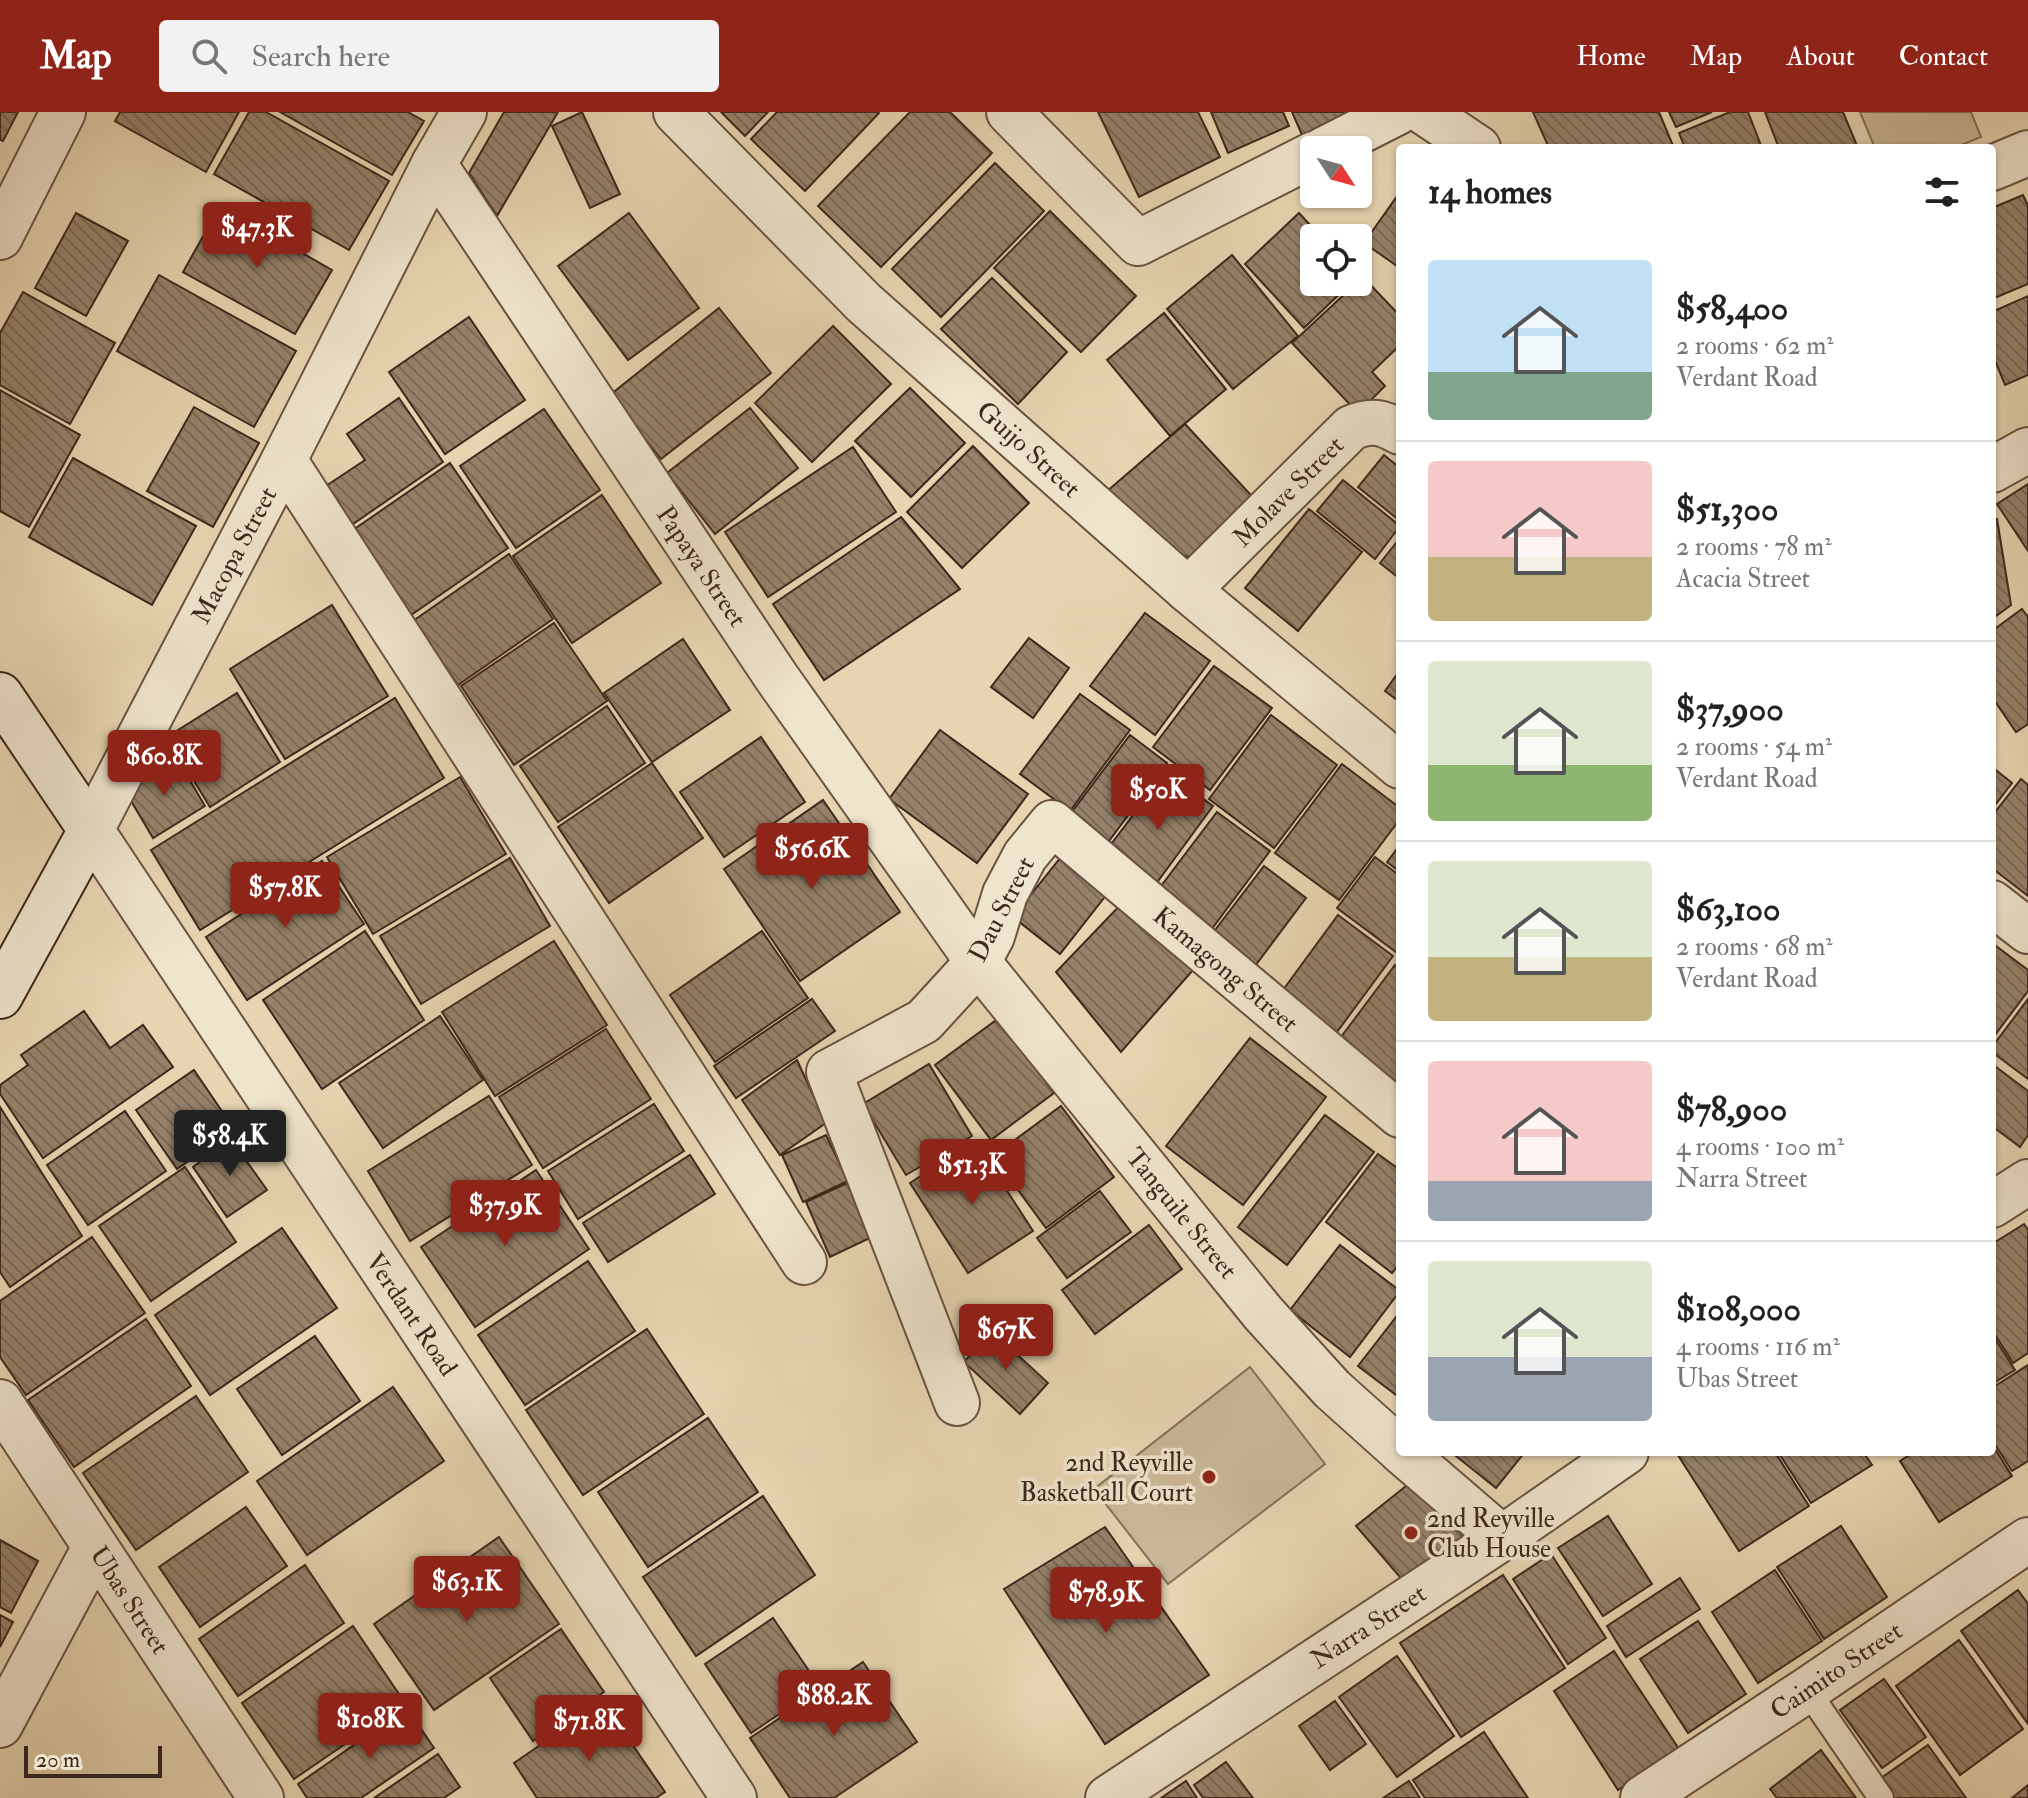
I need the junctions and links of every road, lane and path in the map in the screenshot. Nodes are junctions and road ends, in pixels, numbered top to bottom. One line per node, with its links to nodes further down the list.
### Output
1 (63, 112): 13 (street)
2 (464, 112): 11 (street, Macopa Street)
3 (676, 112): 18 (street, Guijo Street)
4 (1009, 112): 10 (street)
5 (1398, 112): 7 (street)
6 (1424, 112): 8 (street)
7 (1351, 136)
8 (1472, 144)
9 (2028, 153): 12 (street)
10 (1300, 161)
11 (434, 164): 16 (street, Macopa Street); 25 (street, Papaya Street)
12 (1996, 166)
13 (0, 237)
14 (1396, 430): 18 (street, Molave Street)
15 (2028, 450): 17 (street)
16 (284, 460): 22 (street, Macopa Street); 30 (street)
17 (1996, 468)
18 (1188, 590): 20 (street, Guijo Street)
19 (0, 695): 22 (street, Verdant Road)
20 (1396, 763)
21 (1052, 823): 25 (street, Dau Street); 27 (street, Kamagong Street)
22 (91, 830): 26 (street, Macopa Street); 42 (street, Verdant Road)
23 (1996, 906): 24 (street)
24 (2028, 931)
25 (978, 962): 32 (street, Dau Street); 33 (street, Tanguile Street)
26 (0, 996)
27 (1396, 1112)
28 (2028, 1182): 29 (street)
29 (1996, 1202)
30 (804, 1262)
31 (0, 1402): 38 (street, Ubas Street)
32 (957, 1403)
33 (1396, 1447)
34 (1407, 1456): 36 (street, Tanguile Street)
35 (1620, 1456): 36 (street, Narra Street)
36 (1502, 1538): 43 (street, Narra Street)
37 (2028, 1540): 39 (street, Caimito Street)
38 (95, 1547): 40 (street); 41 (street, Ubas Street)
39 (1807, 1690): 44 (street, Caimito Street); 45 (lane)
40 (0, 1725)
41 (261, 1798)
42 (734, 1798)
43 (1108, 1798)
44 (1643, 1798)
45 (1881, 1798)

